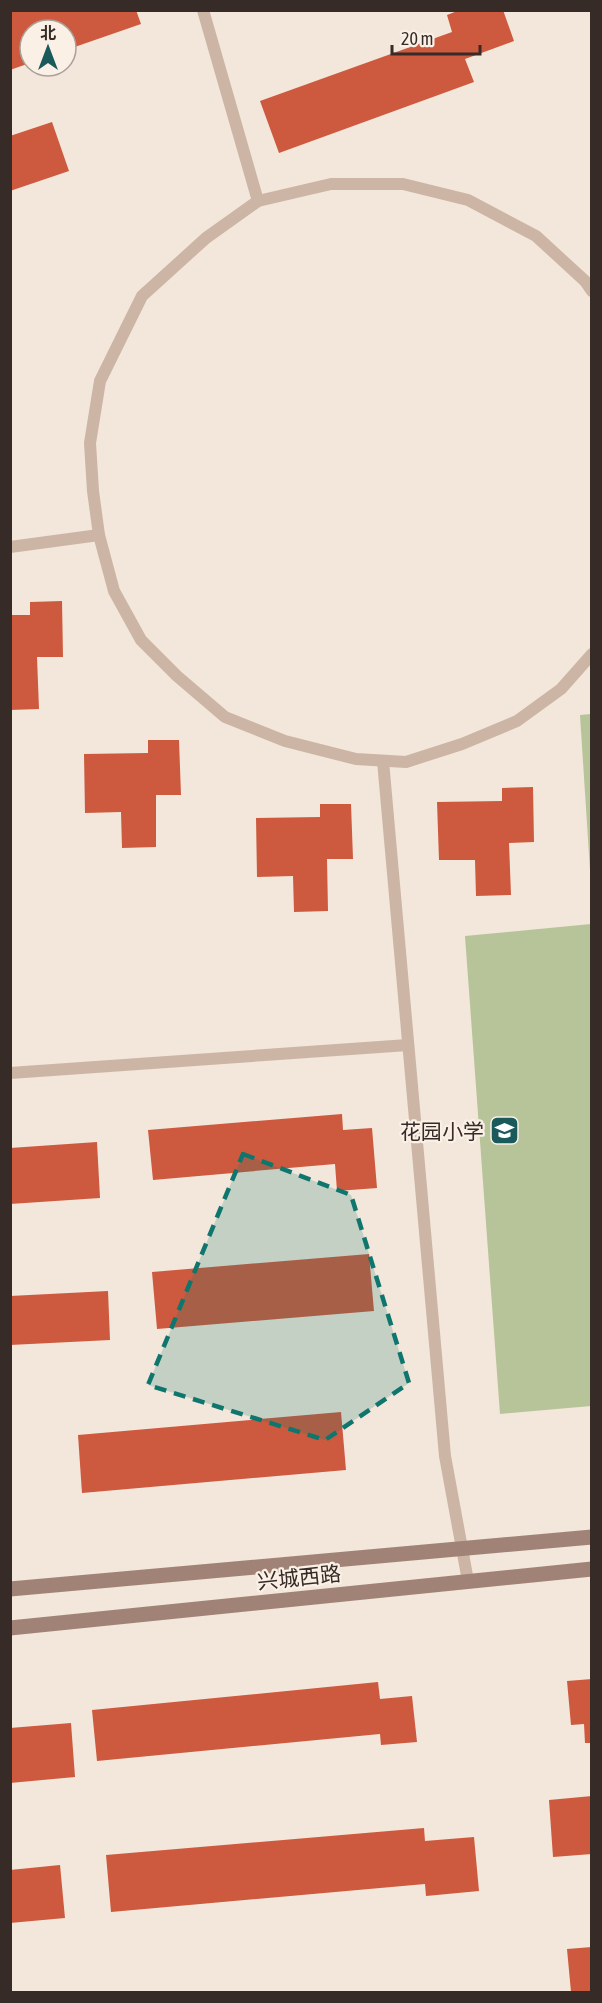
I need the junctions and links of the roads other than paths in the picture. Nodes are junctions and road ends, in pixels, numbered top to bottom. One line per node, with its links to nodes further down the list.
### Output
1 (203, 10): 2 (lane)
2 (258, 201): 3 (lane); 4 (lane)
3 (591, 291)
4 (99, 535): 5 (lane); 7 (lane)
5 (10, 547)
6 (591, 654): 7 (lane)
7 (383, 761): 8 (lane)
8 (408, 1045): 9 (lane); 11 (lane)
9 (10, 1073)
10 (591, 1537): 11 (street, 兴城西路)
11 (464, 1549): 13 (lane); 14 (street, 兴城西路)
12 (591, 1569): 13 (street, 兴城西路)
13 (468, 1581): 15 (street, 兴城西路)
14 (10, 1589)
15 (10, 1628)

